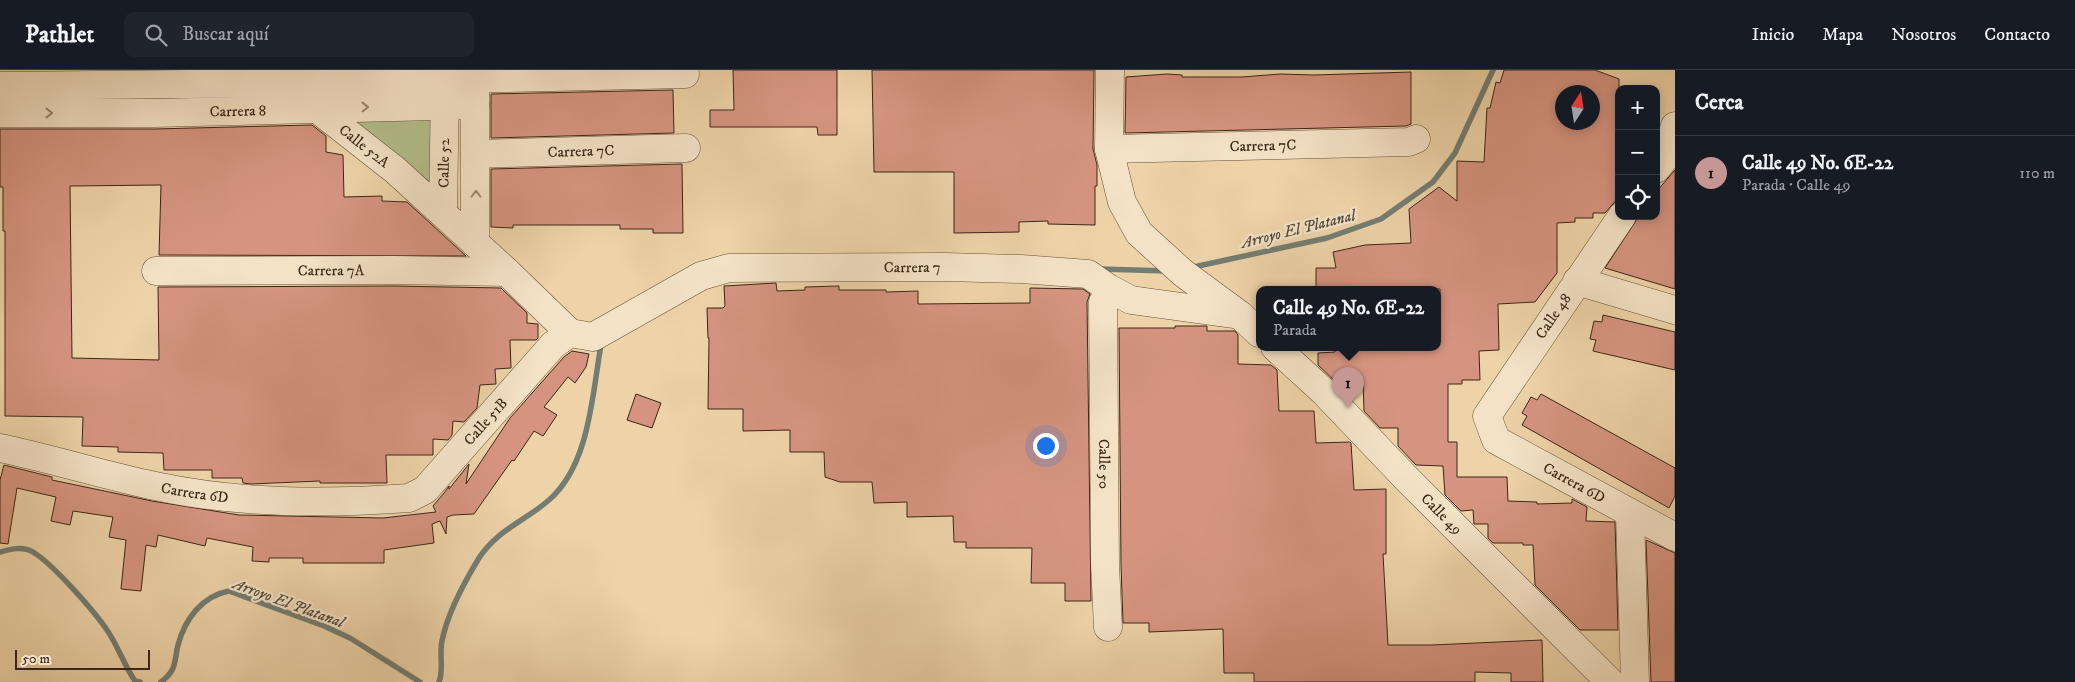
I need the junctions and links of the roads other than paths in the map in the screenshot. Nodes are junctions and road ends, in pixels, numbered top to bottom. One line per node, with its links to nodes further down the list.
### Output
1 (1110, 70): 15 (street)
2 (445, 74): 3 (street, Carrera 8); 6 (street, Carrera 8); 8 (street, Calle 52)
3 (475, 74): 4 (street, Carrera 8); 9 (street, Calle 52)
4 (685, 74)
5 (142, 77): 6 (street, Carrera 8); 7 (street, Carrera 8)
6 (284, 83): 10 (street, Calle 52A)
7 (0, 86)
8 (445, 105): 9 (street, Carrera 8); 10 (street, Carrera 8, one-way to 8); 18 (street, Calle 52)
9 (475, 105): 16 (street, Calle 52)
10 (316, 108): 11 (street, Carrera 8, one-way to 10); 18 (street, Calle 52A)
11 (0, 113)
12 (1675, 126): 17 (street)
13 (1416, 139): 15 (street, Carrera 7C)
14 (686, 148): 16 (street, Carrera 7C)
15 (1109, 149): 26 (street)
16 (476, 154): 20 (street, Calle 52, one-way to 16)
17 (1660, 164)
18 (443, 213): 20 (street)
19 (1619, 220): 23 (street, Calle 48)
20 (475, 243): 22 (street)
21 (156, 272): 22 (street, Carrera 7A)
22 (507, 272): 27 (street)
23 (1577, 281): 25 (street); 29 (street, Calle 48)
24 (1103, 302): 34 (street, Calle 50)
25 (1675, 310)
26 (1250, 324): 27 (street, Carrera 7)
27 (582, 335): 31 (street, Calle 51B)
28 (1279, 351): 35 (street, Calle 49)
29 (1486, 416): 32 (street, Carrera 6D)
30 (0, 448): 31 (street, Carrera 6D)
31 (394, 499)
32 (1630, 515): 33 (street, Carrera 6D); 36 (street)
33 (1675, 537)
34 (1108, 627)
35 (1610, 682)
36 (1635, 682)

